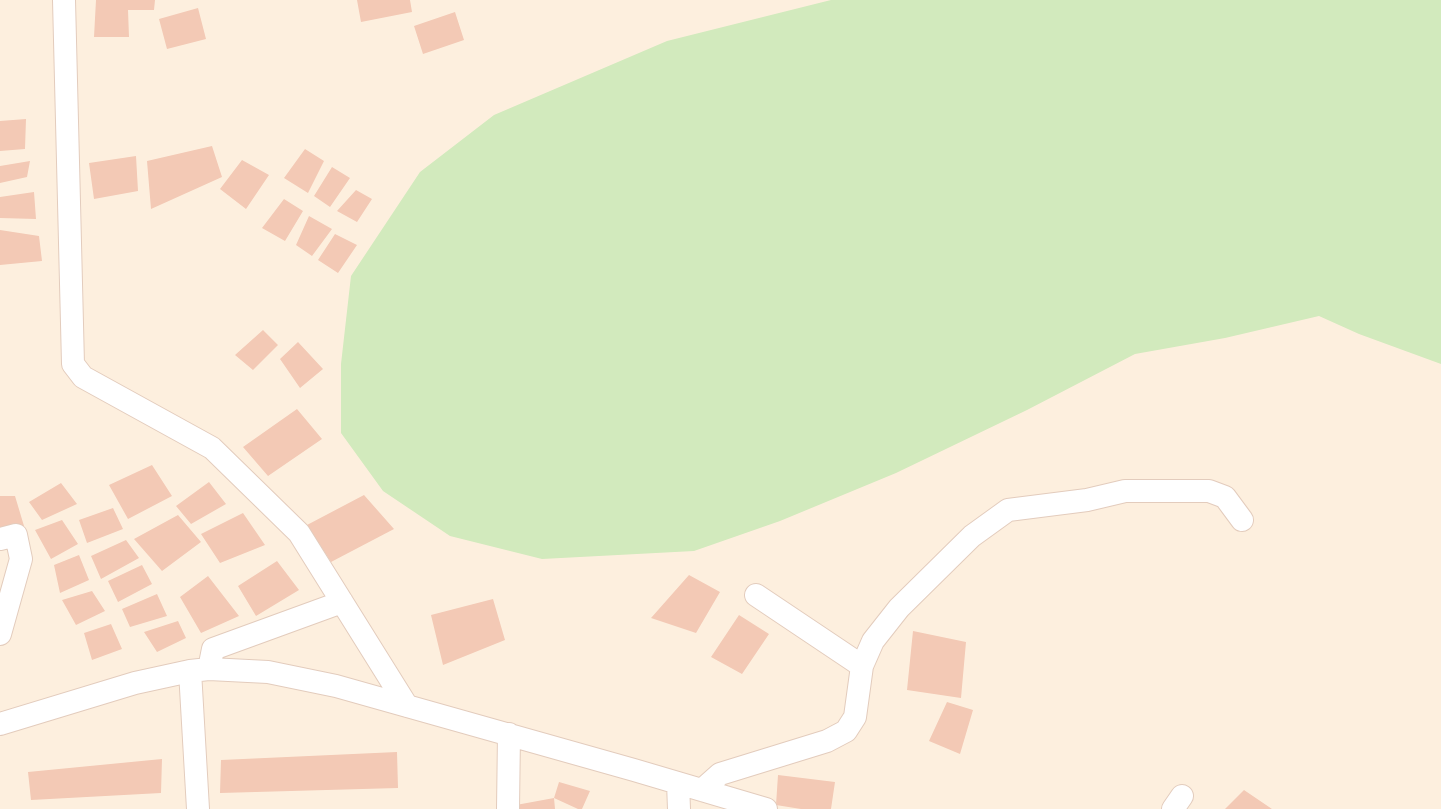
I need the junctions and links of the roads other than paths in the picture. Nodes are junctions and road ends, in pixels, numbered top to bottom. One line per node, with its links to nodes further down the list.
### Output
1 (64, 0): 5 (street)
2 (1242, 520): 7 (street)
3 (0, 540): 6 (street)
4 (756, 595): 7 (street)
5 (342, 602): 8 (street); 9 (street)
6 (0, 634)
7 (862, 666): 13 (street)
8 (199, 670): 9 (street); 10 (street); 14 (street)
9 (407, 706): 11 (street)
10 (0, 724)
11 (509, 734): 12 (street); 15 (street)
12 (678, 783): 13 (street); 16 (street)
13 (702, 790): 17 (street)
14 (198, 809)
15 (508, 809)
16 (679, 809)
17 (766, 809)

